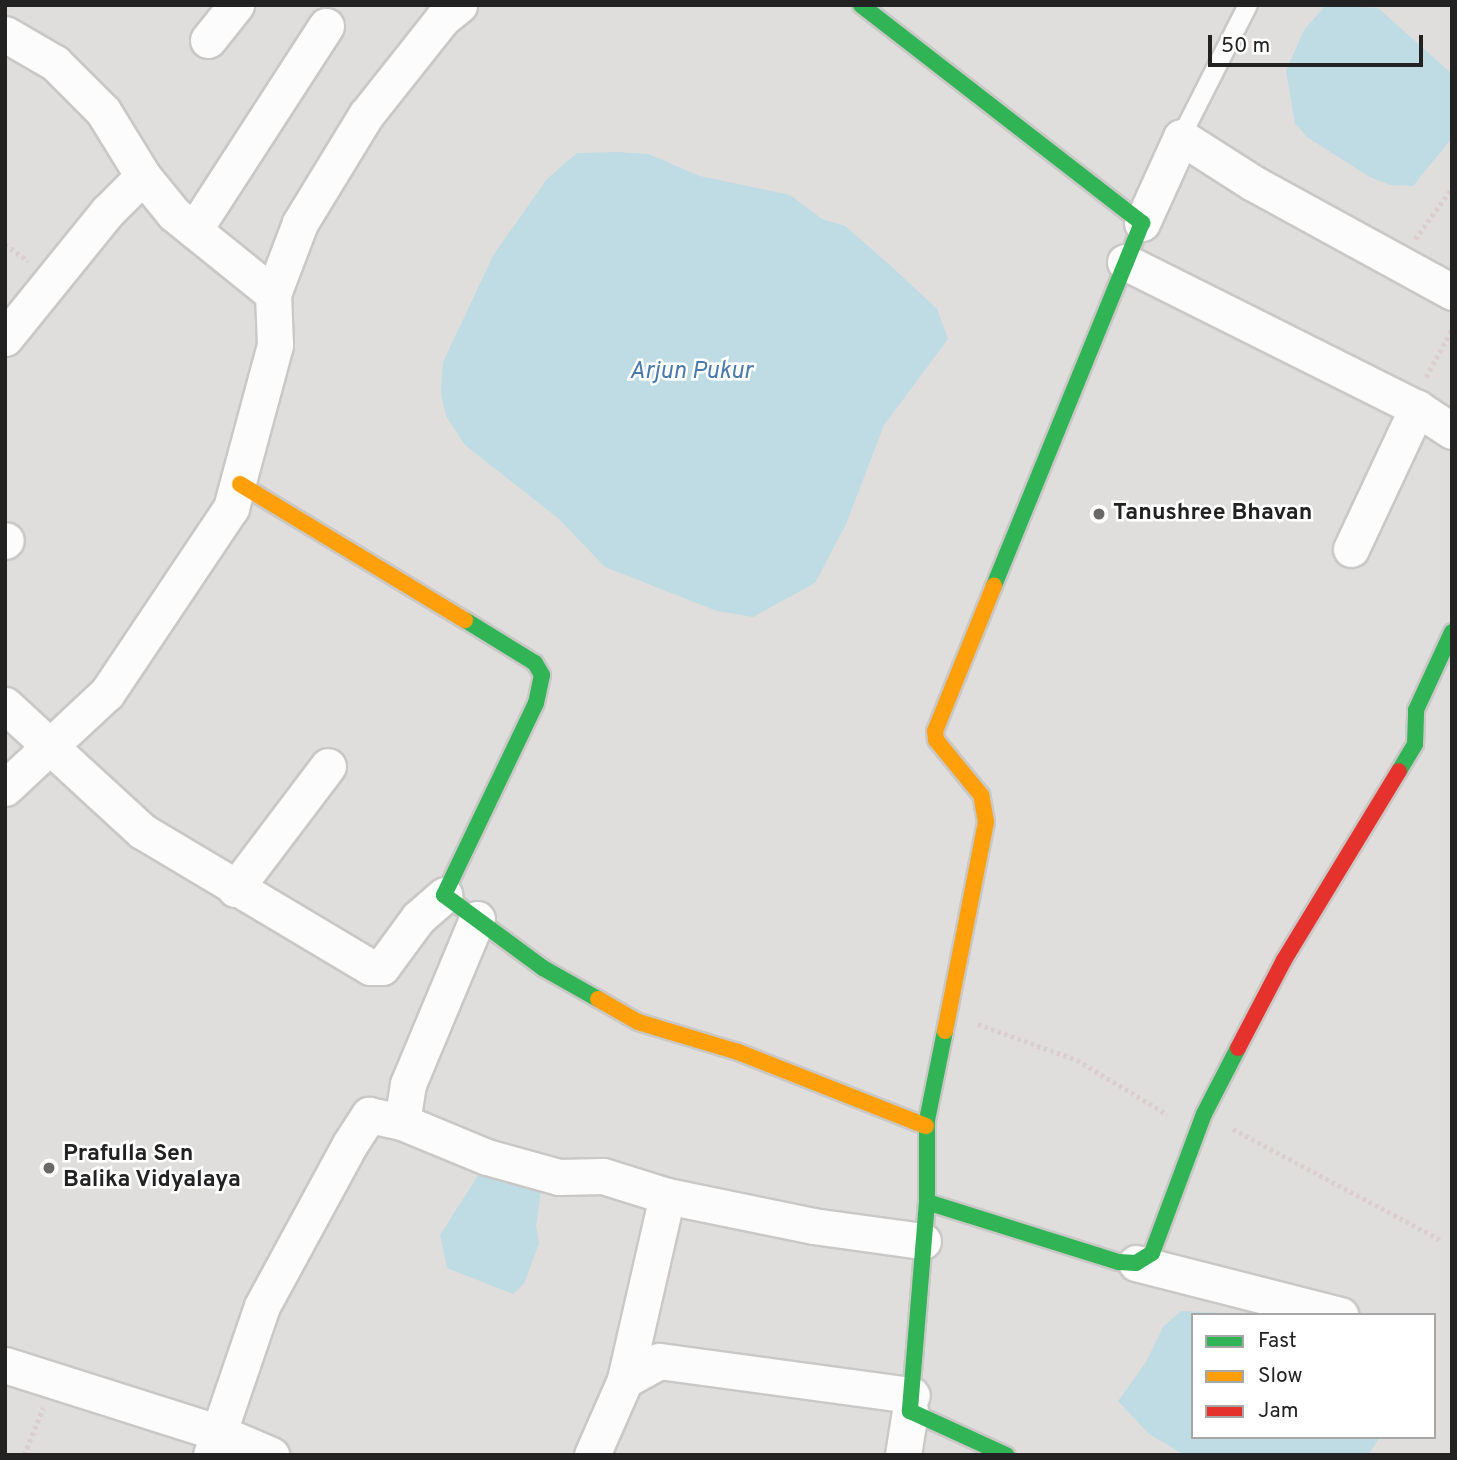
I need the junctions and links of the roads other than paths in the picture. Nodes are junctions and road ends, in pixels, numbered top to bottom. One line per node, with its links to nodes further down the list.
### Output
1 (236, 5): 7 (street)
2 (861, 5): 10 (street)
3 (1248, 5): 8 (lane)
4 (441, 10): 14 (street)
5 (326, 26): 11 (street)
6 (5, 34): 9 (street)
7 (208, 40)
8 (1181, 138): 10 (street); 13 (street)
9 (143, 176): 11 (street); 15 (street)
10 (1142, 223): 12 (street)
11 (194, 230): 14 (street)
12 (1125, 262): 16 (street); 29 (street)
13 (1452, 292)
14 (274, 294): 18 (street)
15 (5, 338)
16 (1414, 407): 17 (street); 19 (street)
17 (1452, 432)
18 (240, 484): 22 (street); 26 (street)
19 (1351, 549)
20 (1452, 632): 33 (street)
21 (5, 705): 22 (street)
22 (52, 744): 24 (street); 25 (street)
23 (328, 766): 25 (street)
24 (5, 788)
25 (235, 889): 26 (street)
26 (444, 895): 27 (street)
27 (477, 919): 28 (street); 29 (street)
28 (402, 1122): 30 (street); 38 (street)
29 (926, 1126): 31 (street)
30 (667, 1196): 32 (street); 36 (street)
31 (927, 1202): 32 (street); 33 (street)
32 (923, 1241): 37 (street)
33 (1136, 1263): 34 (street)
34 (1332, 1313)
35 (5, 1365): 38 (street)
36 (625, 1380): 37 (street); 40 (street)
37 (911, 1403): 41 (street); 42 (street)
38 (216, 1444): 39 (street)
39 (271, 1455)
40 (592, 1455)
41 (903, 1455)
42 (1006, 1455)

